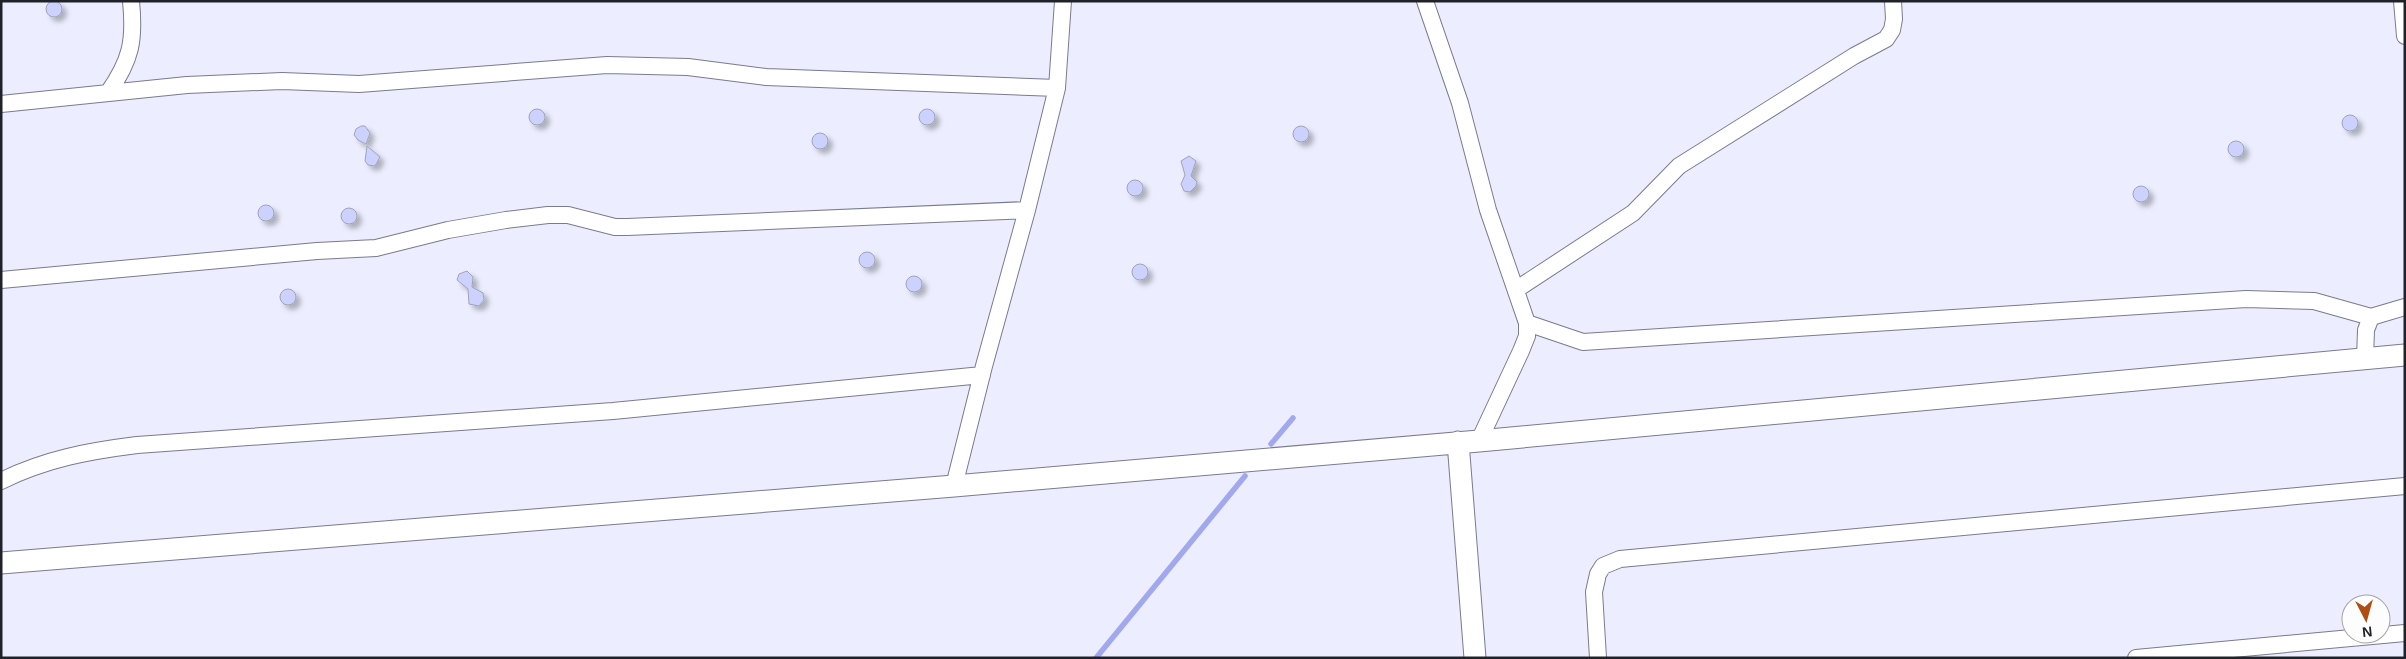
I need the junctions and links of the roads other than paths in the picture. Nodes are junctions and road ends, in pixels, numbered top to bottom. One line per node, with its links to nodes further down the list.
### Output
1 (131, 1): 8 (street)
2 (1063, 1): 7 (street)
3 (1425, 1): 12 (street)
4 (1892, 1): 12 (street)
5 (2402, 1): 6 (street)
6 (2405, 36)
7 (1057, 88): 8 (street); 10 (street)
8 (108, 93): 9 (street)
9 (1, 104)
10 (1027, 210): 11 (street); 18 (street)
11 (1, 280)
12 (1517, 290): 15 (street)
13 (2405, 307): 14 (street)
14 (2371, 317): 15 (street); 17 (street)
15 (1527, 322): 19 (street)
16 (2405, 355): 17 (street)
17 (2365, 358): 19 (street)
18 (982, 375): 20 (street); 21 (street)
19 (1468, 441): 21 (street); 25 (street)
20 (1, 481)
21 (954, 486): 23 (street)
22 (2405, 486): 26 (street)
23 (1, 564)
24 (2405, 633): 27 (street)
25 (1475, 658)
26 (1598, 658)
27 (2136, 658)

